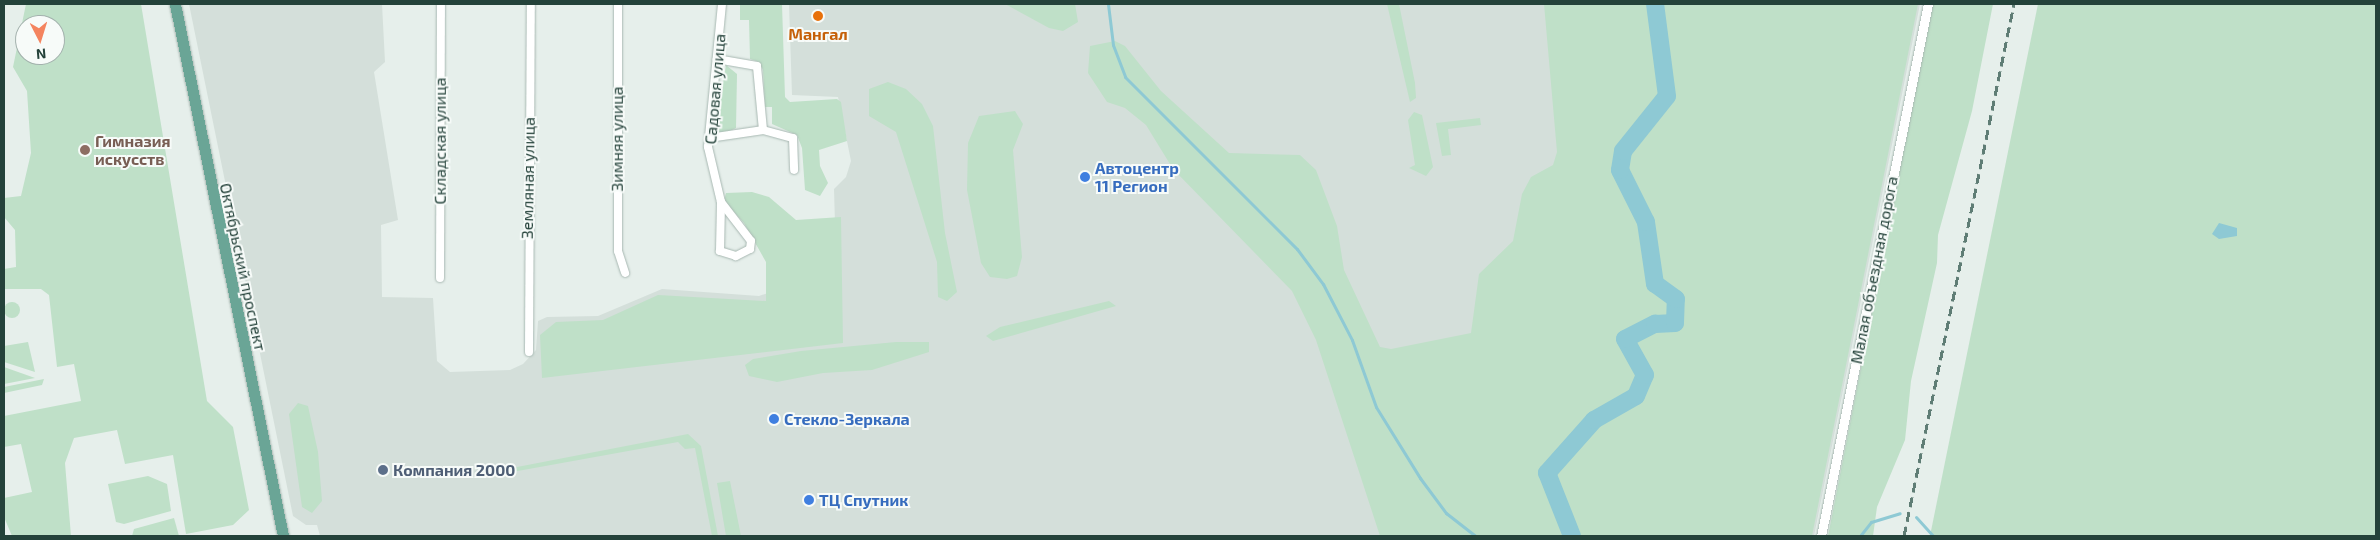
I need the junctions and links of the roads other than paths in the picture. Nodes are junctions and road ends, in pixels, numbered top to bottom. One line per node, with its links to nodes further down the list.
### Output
1 (175, 4): 15 (main road, Октябрьский проспект)
2 (441, 4): 13 (street, Складская улица)
3 (531, 4): 14 (street, Земляная улица)
4 (618, 4): 12 (street, Зимняя улица)
5 (722, 4): 7 (street, Садовая улица)
6 (1928, 4): 16 (street, Малая объездная дорога)
7 (717, 59): 8 (street); 9 (street, Садовая улица)
8 (763, 130): 9 (street); 10 (street)
9 (709, 138): 11 (street, Садовая улица)
10 (794, 170)
11 (721, 202): 11 (street, Садовая улица)
12 (625, 273)
13 (440, 278)
14 (529, 352)
15 (283, 536)
16 (1821, 536)

